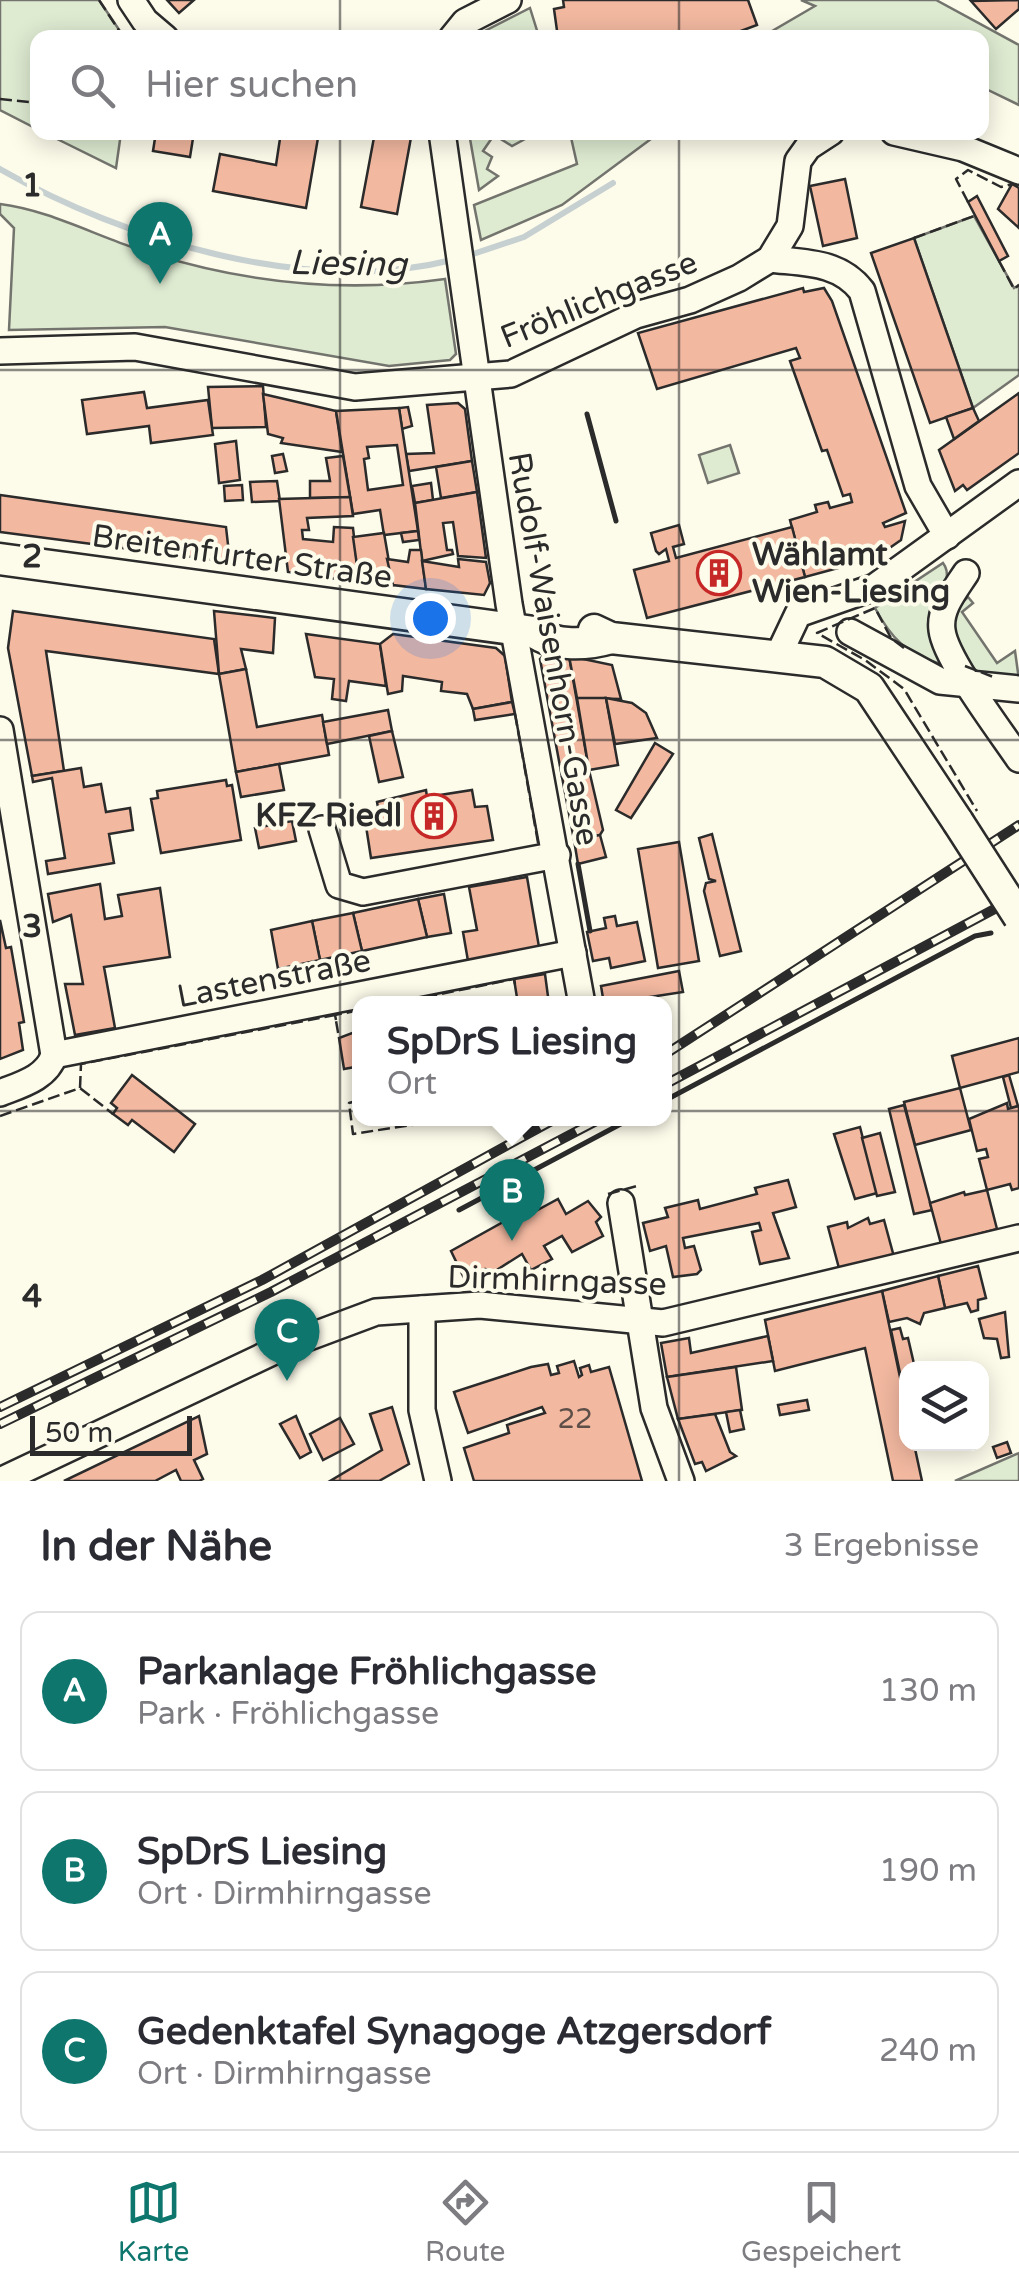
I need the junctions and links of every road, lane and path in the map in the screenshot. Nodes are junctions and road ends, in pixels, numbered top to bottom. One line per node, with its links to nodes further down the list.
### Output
1 (132, 0): 3 (street)
2 (508, 0): 4 (street)
3 (155, 30)
4 (458, 30)
5 (443, 140): 11 (street, Rudolf-Waisenhorn-Gasse)
6 (817, 140): 9 (street)
7 (928, 140): 8 (street)
8 (1019, 171)
9 (770, 259): 11 (street, Fröhlichgasse); 13 (street)
10 (0, 351): 11 (street, Fröhlichgasse)
11 (476, 379): 15 (street, Rudolf-Waisenhorn-Gasse)
12 (1019, 483): 13 (street)
13 (944, 538): 17 (street); 18 (street)
14 (0, 560): 15 (main road, Breitenfurter Straße)
15 (524, 631): 17 (main road, Breitenfurter Straße); 23 (street, Rudolf-Waisenhorn-Gasse)
16 (850, 632): 18 (street)
17 (780, 654): 24 (main road, Breitenfurter Straße, bridge)
18 (974, 688): 19 (street); 21 (street)
19 (1019, 689)
20 (0, 730): 29 (street)
21 (1019, 759)
22 (322, 829): 23 (street)
23 (557, 856): 25 (street, Rudolf-Waisenhorn-Gasse)
24 (1019, 917)
25 (573, 953): 27 (street, Lastenstraße); 28 (street, Rudolf-Waisenhorn-Gasse)
26 (352, 996): 29 (street, Lastenstraße)
27 (354, 996)
28 (581, 996)
29 (54, 1055): 30 (street, Lastenstraße)
30 (0, 1092)
31 (621, 1203): 34 (street)
32 (1019, 1238): 34 (street, Dirmhirngasse)
33 (422, 1309): 34 (street, Dirmhirngasse); 35 (street, Dirmhirngasse); 36 (street)
34 (642, 1323): 37 (street)
35 (0, 1480)
36 (438, 1481)
37 (681, 1481)

